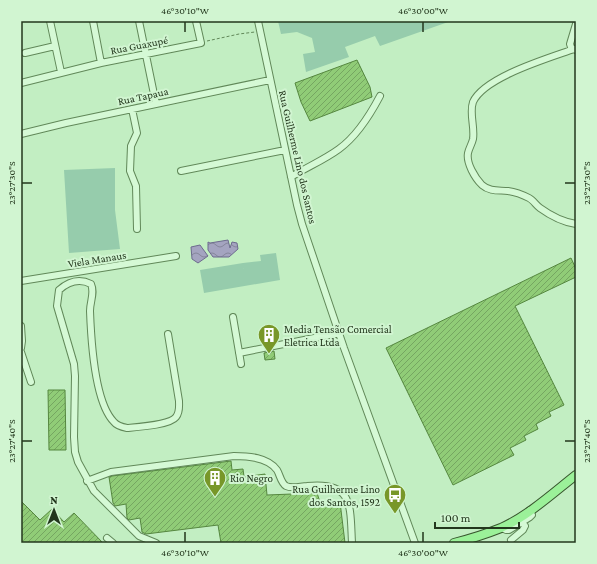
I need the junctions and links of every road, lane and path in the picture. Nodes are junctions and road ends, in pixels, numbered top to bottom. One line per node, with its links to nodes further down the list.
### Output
1 (50, 21): 9 (street)
2 (93, 21): 13 (street)
3 (138, 21): 12 (street)
4 (196, 21): 8 (street)
5 (258, 21): 7 (street, Rua Guilherme Lino dos Santos)
6 (576, 24): 10 (street)
7 (261, 32): 8 (path); 15 (street, Rua Guilherme Lino dos Santos)
8 (201, 42): 12 (street, Rua Guaxupé)
9 (55, 46): 11 (street); 14 (street)
10 (575, 50): 24 (street)
11 (25, 54)
12 (146, 54): 13 (street, Rua Guaxupé); 18 (street)
13 (101, 63): 14 (street, Rua Guaxupé)
14 (61, 72): 16 (street, Rua Guaxupé)
15 (270, 80): 18 (street, Rua Tapaua); 21 (street, Rua Guilherme Lino dos Santos)
16 (21, 83)
17 (380, 96): 23 (street)
18 (156, 104): 19 (street, Rua Tapaua)
19 (132, 109): 20 (street, Rua Tapaua); 25 (street)
20 (21, 134)
21 (285, 150): 22 (street); 23 (street, Rua Guilherme Lino dos Santos)
22 (181, 171)
23 (291, 177): 30 (street, Rua Guilherme Lino dos Santos)
24 (576, 224)
25 (137, 229)
26 (176, 256): 27 (street, Viela Manaus)
27 (21, 281)
28 (233, 317): 34 (street)
29 (21, 326): 32 (street)
30 (339, 333): 34 (street); 47 (street, Rua Guilherme Lino dos Santos)
31 (168, 334): 38 (street)
32 (21, 348)
33 (21, 352): 36 (street)
34 (239, 353): 35 (street)
35 (241, 364)
36 (31, 382)
37 (576, 476): 39 (main road)
38 (87, 481): 45 (street); 46 (street)
39 (530, 510): 40 (street); 41 (main road)
40 (522, 522): 41 (street); 43 (street)
41 (502, 528): 48 (main road)
42 (107, 538): 44 (street)
43 (511, 540)
44 (112, 543)
45 (156, 543)
46 (352, 543)
47 (416, 543)
48 (454, 543)

